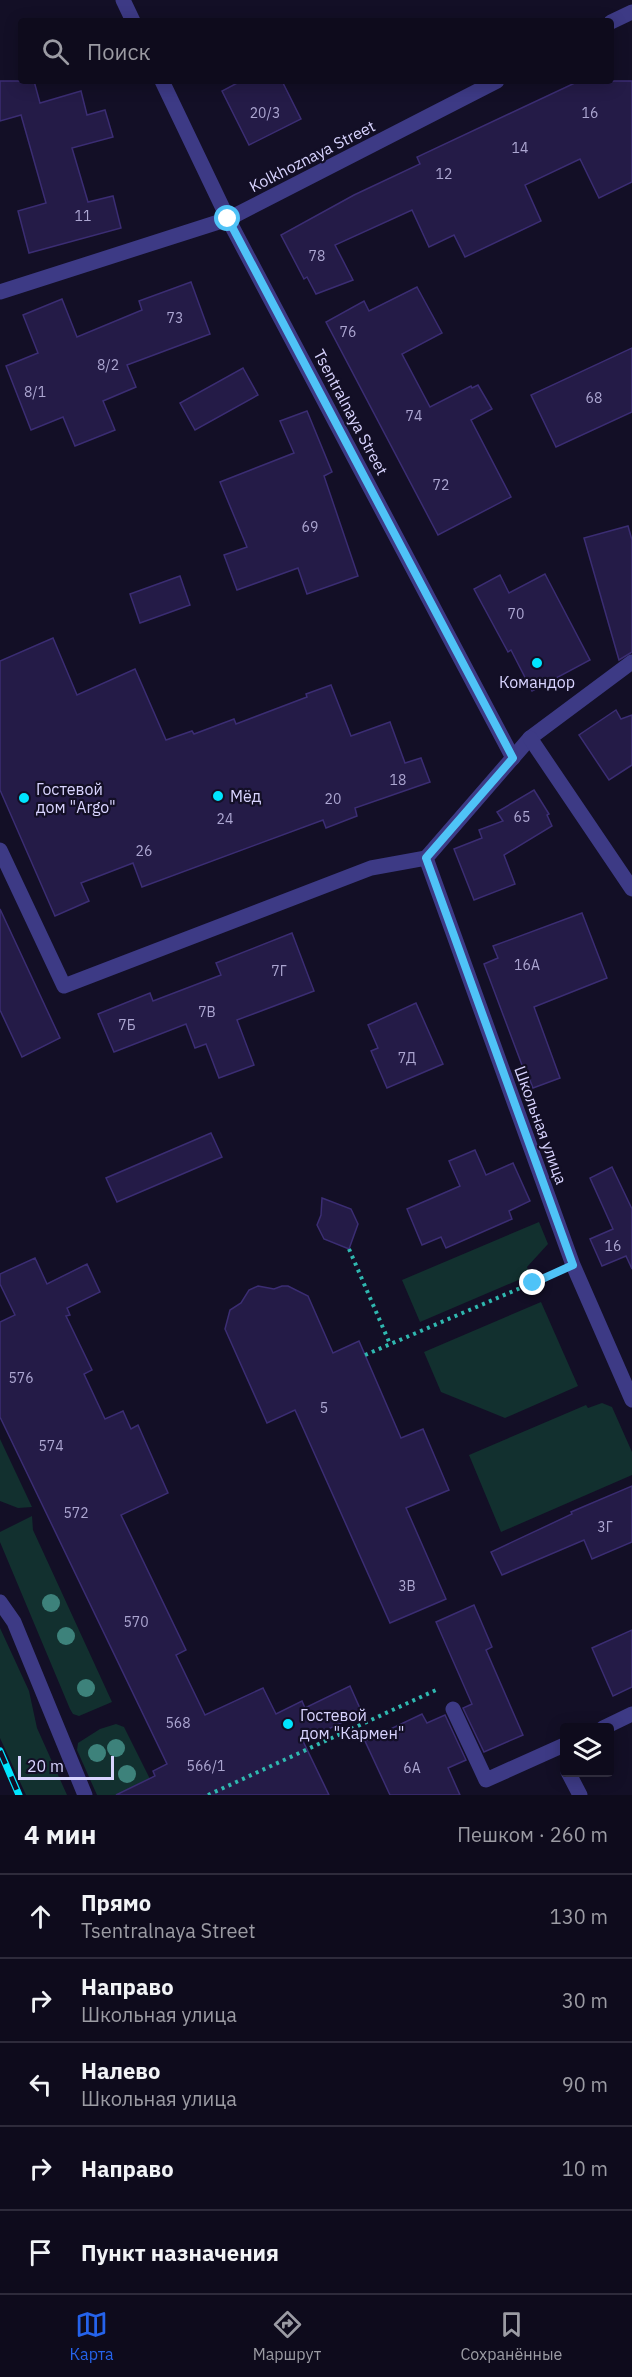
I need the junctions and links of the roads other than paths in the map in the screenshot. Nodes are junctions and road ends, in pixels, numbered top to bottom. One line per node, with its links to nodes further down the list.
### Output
1 (123, 0): 3 (street)
2 (632, 12): 4 (street)
3 (132, 18)
4 (614, 21)
5 (163, 84): 7 (street, Tsentralnaya Street)
6 (491, 84): 7 (street, Kolkhoznaya Street)
7 (228, 219): 8 (street, Kolkhoznaya Street); 11 (street, Tsentralnaya Street)
8 (0, 292)
9 (632, 662): 10 (street)
10 (530, 738): 11 (street); 14 (street)
11 (513, 758): 13 (street)
12 (0, 850): 13 (street)
13 (426, 858): 15 (street, Школьная улица)
14 (632, 889)
15 (632, 1400)
16 (0, 1602): 22 (street)
17 (453, 1709): 20 (street)
18 (632, 1714): 19 (street)
19 (613, 1723)
20 (560, 1746)
21 (570, 1777): 23 (street)
22 (85, 1795)
23 (580, 1795)

